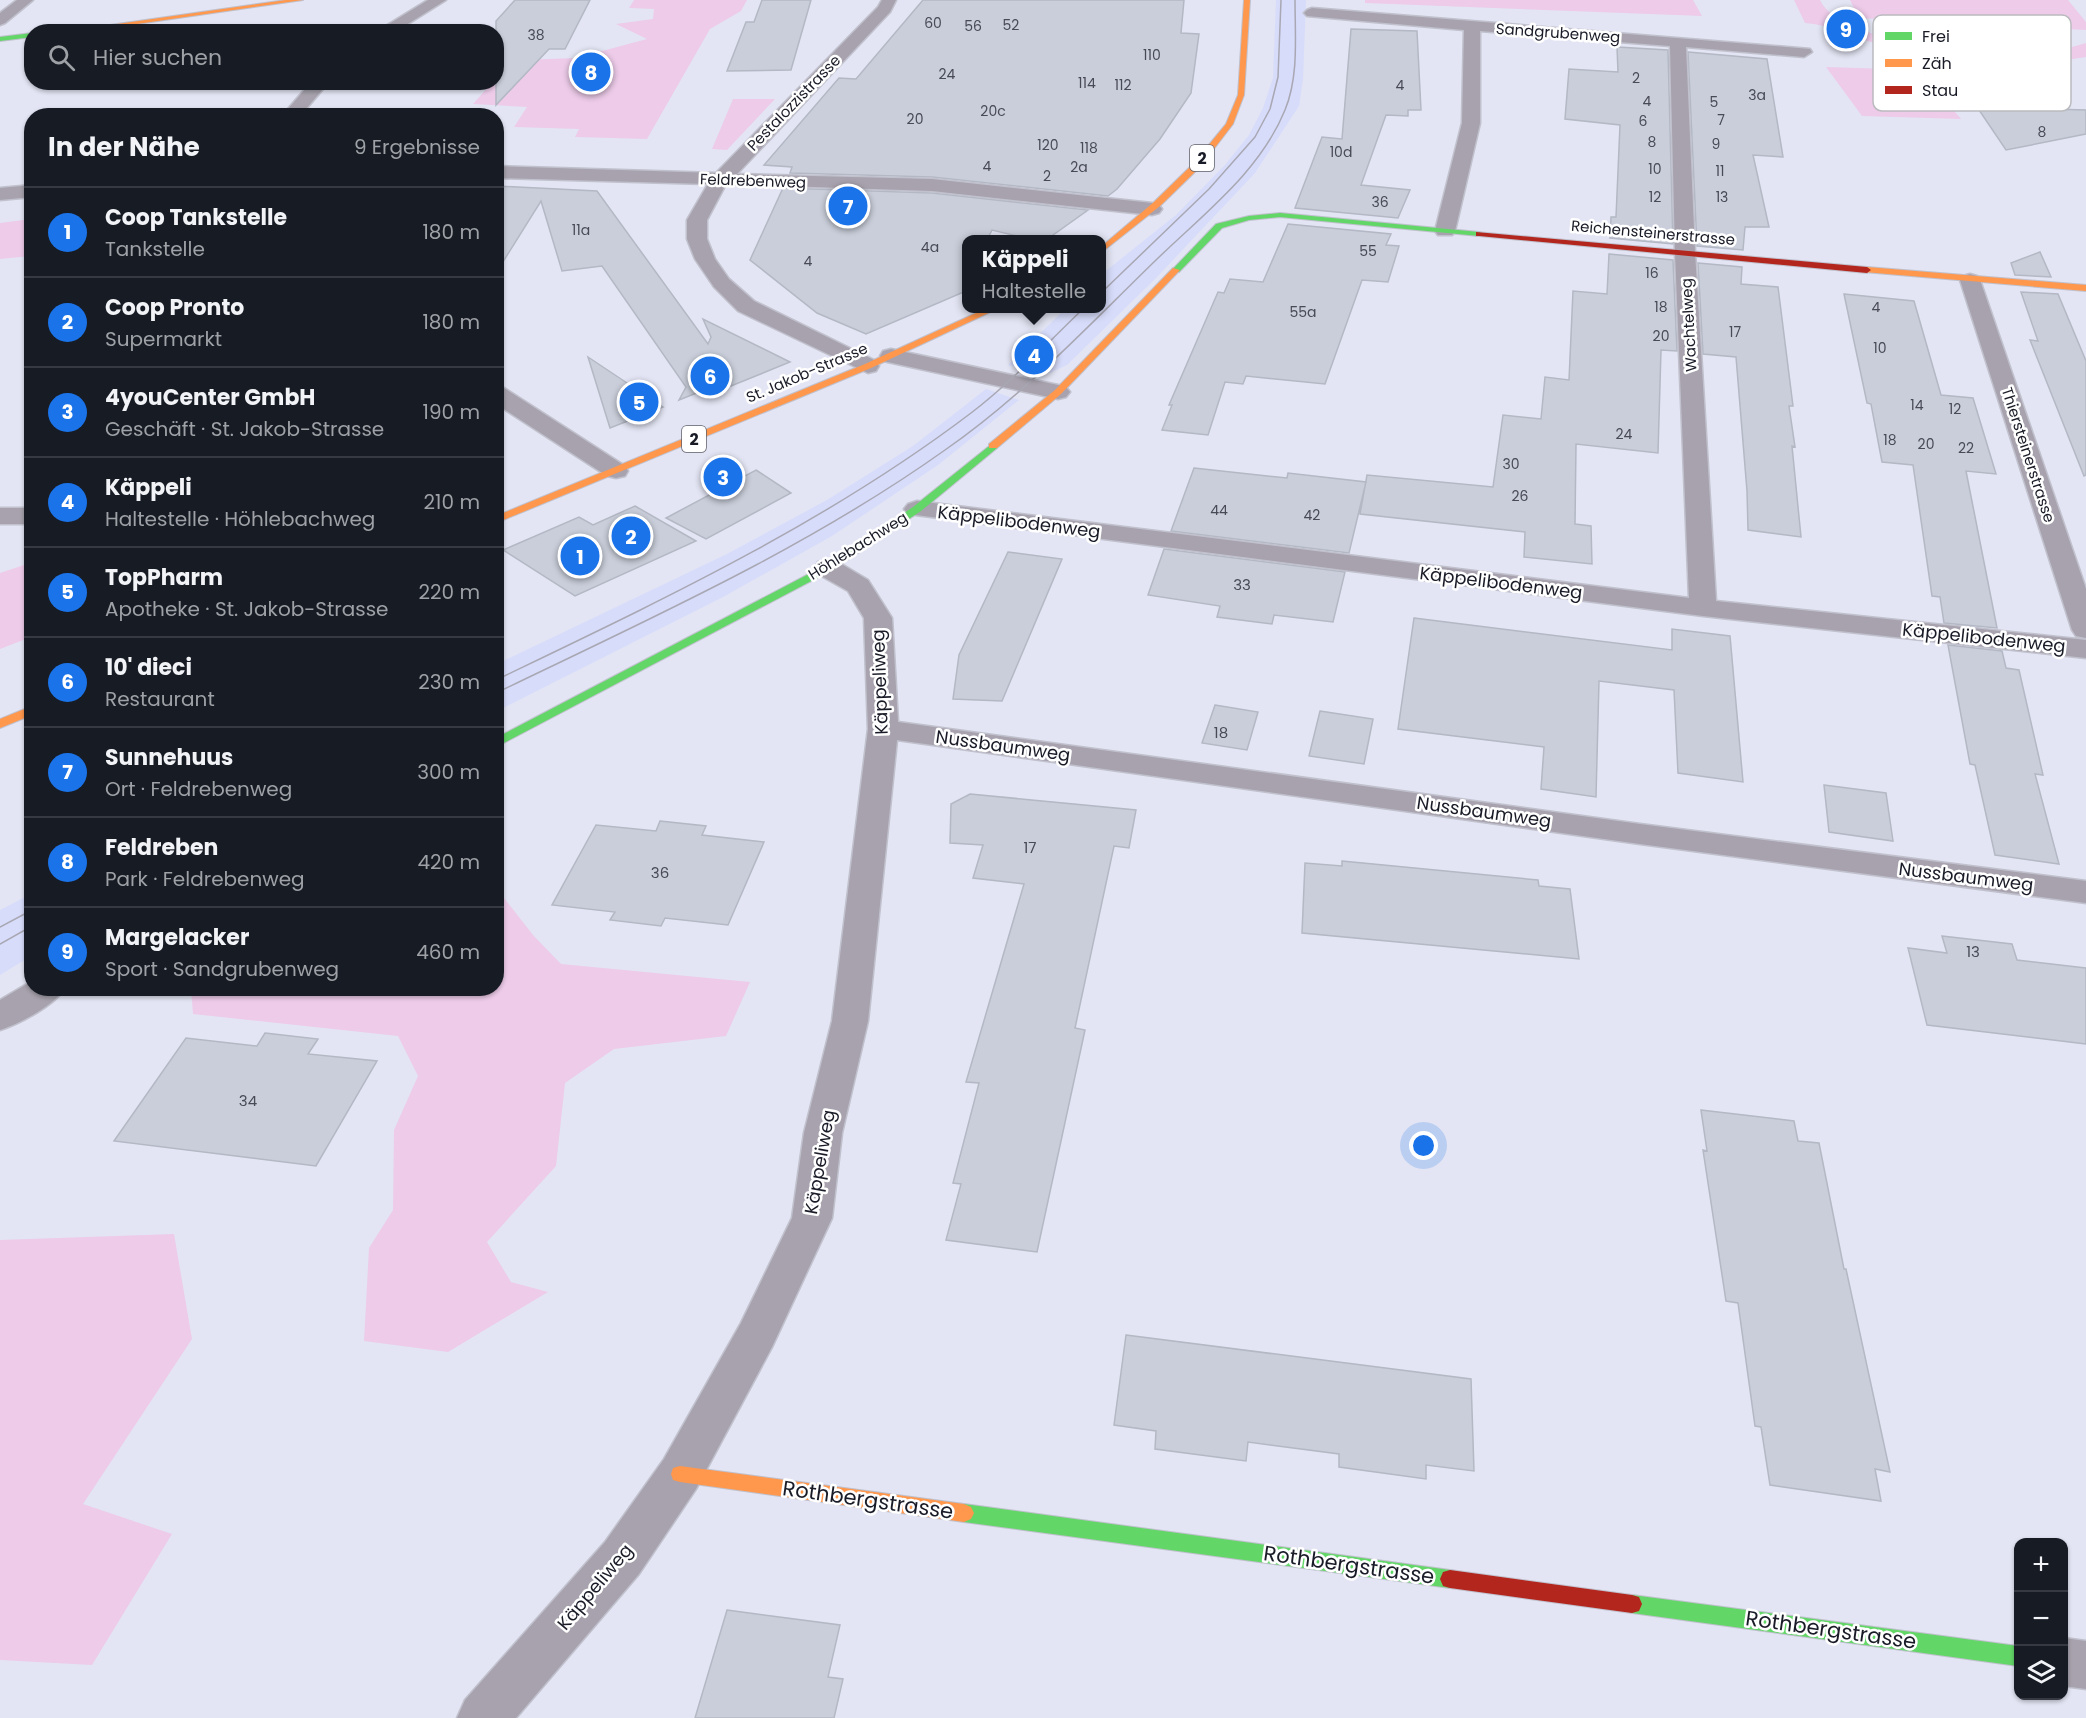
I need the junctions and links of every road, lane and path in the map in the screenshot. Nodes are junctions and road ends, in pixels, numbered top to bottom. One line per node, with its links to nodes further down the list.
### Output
1 (26, 0): 7 (street)
2 (300, 0): 8 (street)
3 (439, 0): 9 (street)
4 (889, 0): 18 (street, Pestalozzistrasse)
5 (1248, 0): 21 (street, 2)
6 (1312, 13): 10 (street, Sandgrubenweg)
7 (0, 20)
8 (123, 24)
9 (397, 24)
10 (1473, 26): 13 (street, Sandgrubenweg); 23 (street)
11 (24, 36): 12 (street)
12 (0, 39)
13 (1678, 42): 14 (street, Sandgrubenweg); 25 (street, Wachtelweg)
14 (1804, 52)
15 (314, 90): 16 (street)
16 (297, 108)
17 (504, 172): 18 (street, Feldrebenweg)
18 (719, 181): 21 (street, Feldrebenweg); 30 (street, Pestalozzistrasse)
19 (24, 192): 20 (street)
20 (0, 194)
21 (1152, 208): 24 (street, 2)
22 (1219, 226): 23 (street, Reichensteinerstrasse); 31 (street, Höhlebachweg)
23 (1446, 231): 25 (street, Reichensteinerstrasse)
24 (1106, 246)
25 (1685, 252): 26 (street, Reichensteinerstrasse); 39 (street, Wachtelweg)
26 (1970, 280): 27 (street, Reichensteinerstrasse); 40 (street, Thiersteinerstrasse)
27 (2086, 288)
28 (986, 313): 29 (street, St. Jakob-Strasse / 2)
29 (891, 356): 30 (street, St. Jakob-Strasse / 2); 31 (street)
30 (868, 366): 33 (street, St. Jakob-Strasse / 2)
31 (1058, 392): 34 (street, Höhlebachweg)
32 (504, 398): 33 (street)
33 (616, 471): 37 (street, St. Jakob-Strasse / 2)
34 (917, 509): 38 (street, Höhlebachweg); 39 (street, Käppelibodenweg)
35 (0, 516): 36 (street)
36 (24, 516)
37 (504, 517)
38 (828, 568): 44 (street, Käppeliweg); 45 (street, Höhlebachweg)
39 (1703, 608): 41 (street, Käppelibodenweg)
40 (2086, 630)
41 (2086, 649)
42 (24, 714): 43 (street)
43 (0, 724)
44 (883, 729): 46 (street, Nussbaumweg); 49 (street, Käppeliweg)
45 (504, 739)
46 (2086, 892)
47 (34, 996): 48 (street)
48 (0, 1017)
49 (680, 1474): 50 (street, Rothbergstrasse); 53 (street, Käppeliweg)
50 (2014, 1655)
51 (2068, 1663): 52 (street)
52 (2086, 1665)
53 (483, 1718)

